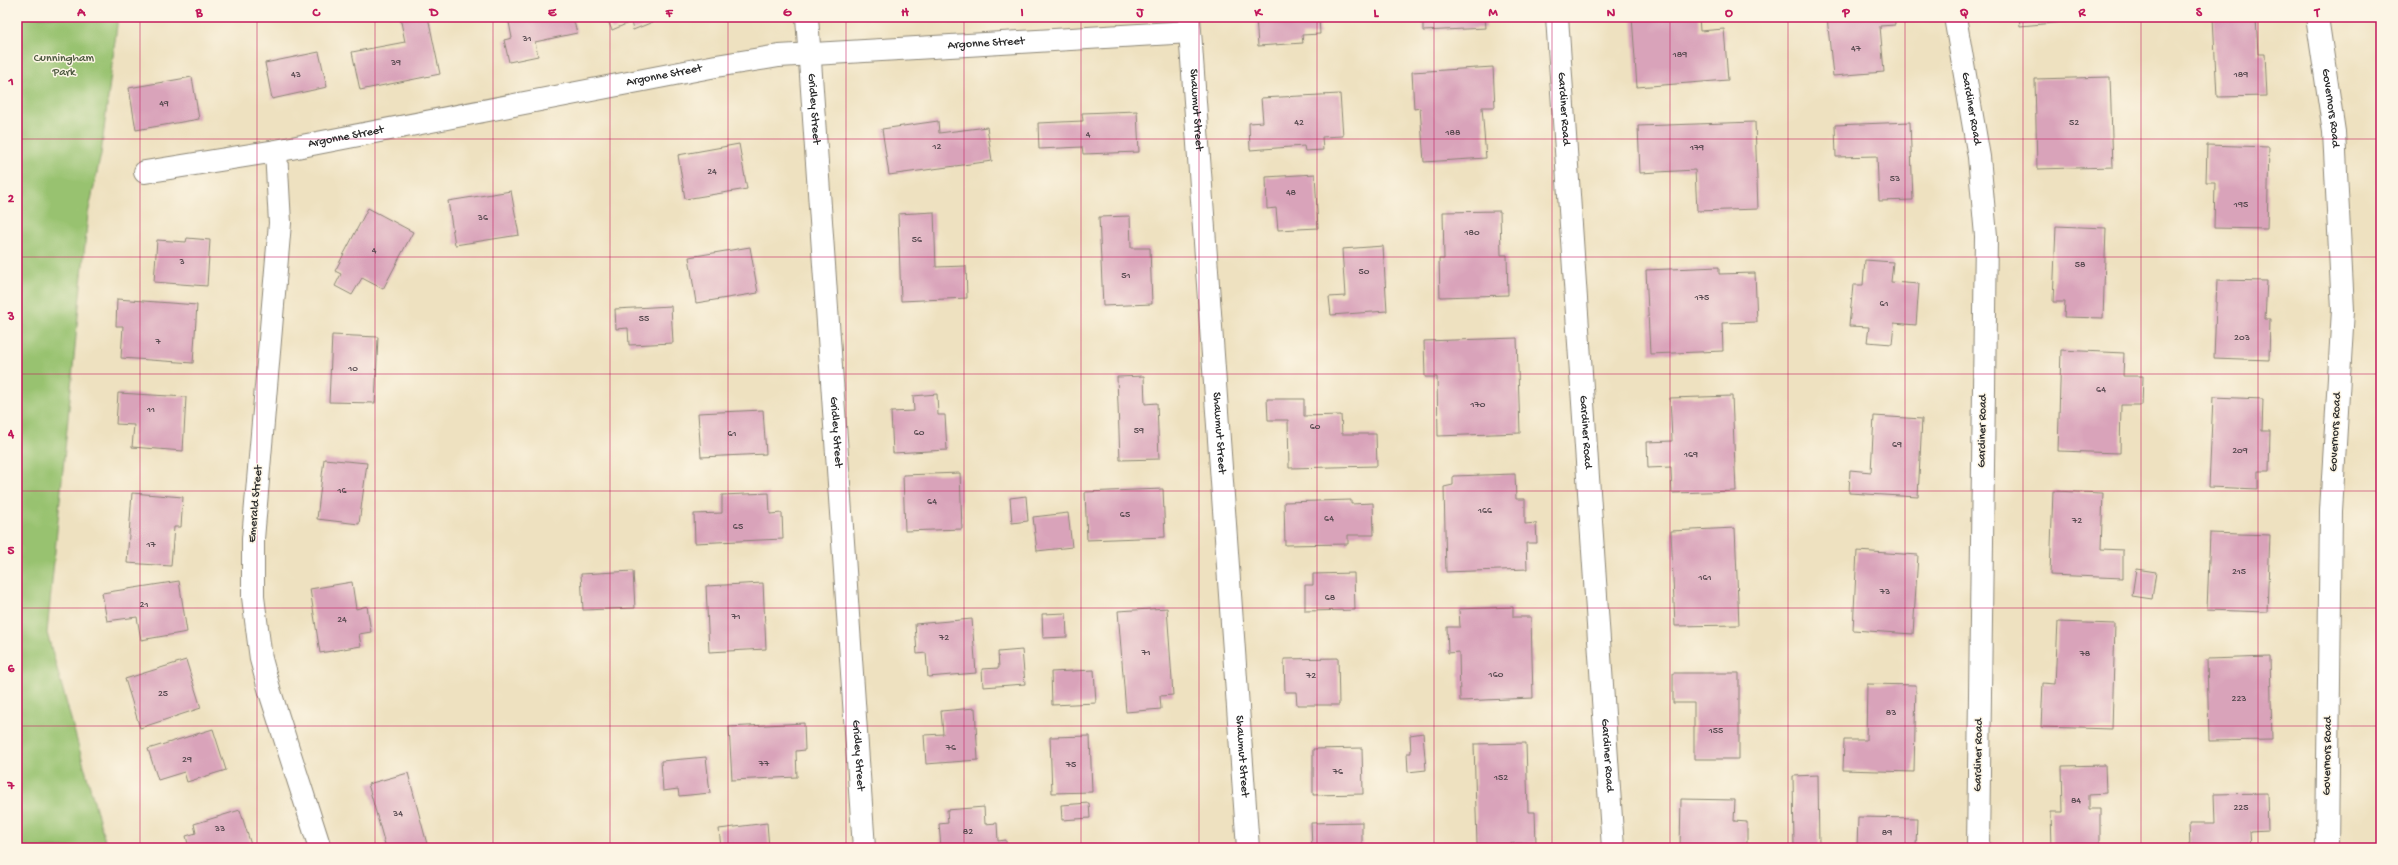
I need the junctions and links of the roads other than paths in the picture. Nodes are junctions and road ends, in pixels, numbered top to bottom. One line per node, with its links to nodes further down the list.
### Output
1 (807, 17): 6 (street, Gridley Street)
2 (1557, 17): 12 (street, Gardiner Road)
3 (1955, 17): 13 (street, Gardiner Road)
4 (2317, 17): 14 (street, Governors Road)
5 (1190, 24): 6 (street, Argonne Street); 11 (street, Shawmut Street)
6 (808, 53): 7 (street, Argonne Street); 10 (street, Gridley Street)
7 (276, 151): 8 (street, Argonne Street); 9 (street, Emerald Street)
8 (145, 172)
9 (320, 848)
10 (864, 848)
11 (1248, 848)
12 (1613, 848)
13 (1978, 848)
14 (2328, 848)

